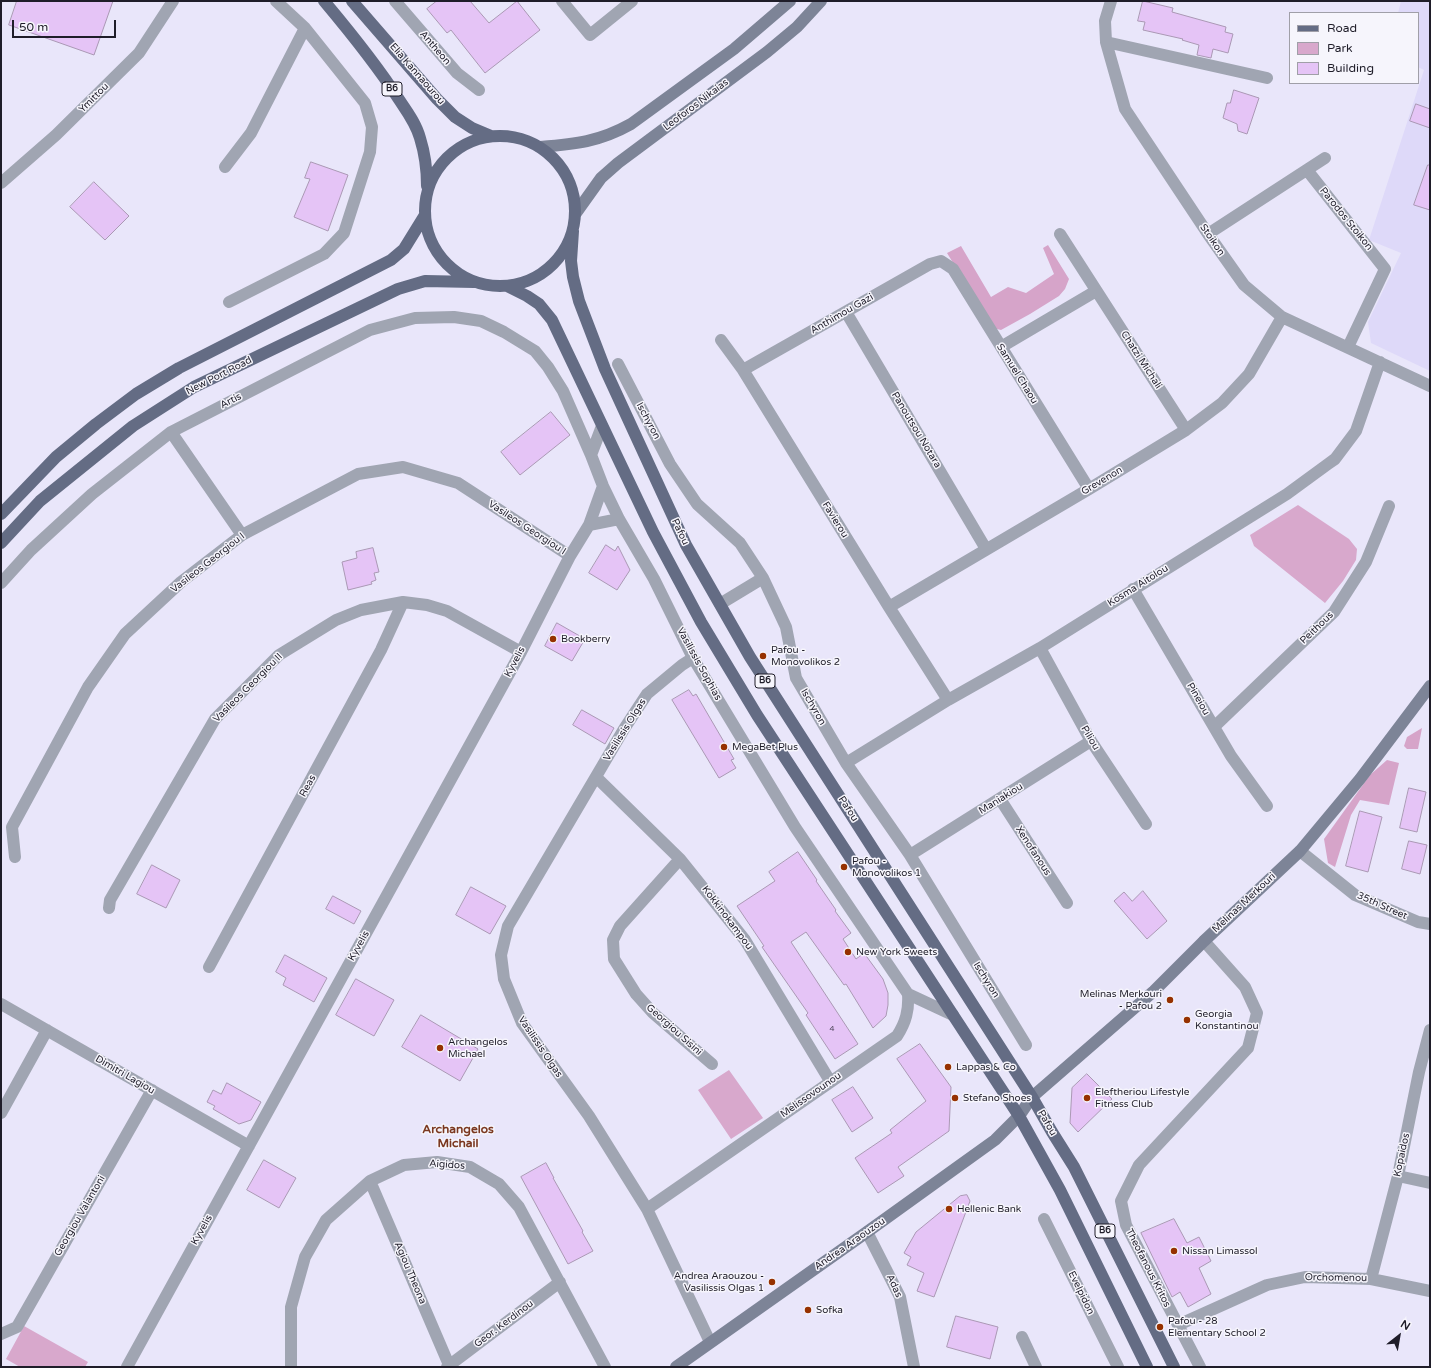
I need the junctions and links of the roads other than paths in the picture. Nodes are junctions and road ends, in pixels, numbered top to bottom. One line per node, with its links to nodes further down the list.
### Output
1 (173, 1): 20 (street, Ymittou)
2 (276, 1): 11 (street)
3 (324, 1): 21 (main road, B6)
4 (352, 1): 15 (main road, Elia Kannaourou / B6)
5 (395, 1): 14 (street, Antheon)
6 (562, 1): 7 (street)
7 (632, 1)
8 (790, 1): 16 (main road)
9 (821, 1): 22 (main road, Leoforos Nikaias)
10 (1111, 1): 12 (street, Stoikon)
11 (305, 28): 18 (street); 31 (street)
12 (1106, 42): 13 (street); 26 (street, Stoikon)
13 (1267, 78)
14 (479, 90)
15 (491, 136): 16 (main road, B6); 21 (main road, B6)
16 (540, 147): 22 (main road, B6)
17 (1325, 158): 19 (street)
18 (225, 168)
19 (1307, 170): 26 (street); 37 (street, Parodos Stoikon)
20 (1, 183)
21 (427, 191): 23 (main road, B6)
22 (576, 214): 24 (main road, B6)
23 (425, 215): 28 (main road, B6); 49 (main road)
24 (573, 231): 29 (main road, B6); 60 (main road, Pafou / B6)
25 (1060, 234): 30 (street, Chatzi Michali)
26 (1208, 234): 33 (street, Stoikon)
27 (941, 262): 32 (street, Anthimou Gazi); 36 (street, Samuel Chaou)
28 (474, 282): 29 (main road, B6); 53 (main road, New Port Road)
29 (507, 286): 42 (main road, B6)
30 (1096, 291): 36 (street); 43 (street, Chatzi Michali)
31 (229, 302)
32 (846, 312): 40 (street, Anthimou Gazi); 54 (street, Panoutsou Notara)
33 (1282, 317): 37 (street, Stoikon); 43 (street, Grevenon)
34 (504, 332): 44 (street, Artis); 45 (street, Vasilissis Sophias)
35 (721, 340): 40 (street, Favierou)
36 (1000, 347): 47 (street, Samuel Chaou)
37 (1348, 347): 38 (street, Stoikon)
38 (1380, 362): 41 (street, Stoikon); 58 (street, Kosma Aitolou)
39 (618, 364): 56 (street, Ischyron)
40 (743, 370): 61 (street, Favierou)
41 (1430, 386)
42 (602, 426): 45 (street); 85 (main road, B6)
43 (1186, 430): 47 (street, Grevenon)
44 (171, 432): 52 (street); 57 (street, Artis)
45 (591, 455): 46 (street, Vasilissis Sophias)
46 (603, 486): 50 (street, Vasilissis Sophias); 51 (street, Kyvelis)
47 (1089, 489): 54 (street, Grevenon)
48 (1389, 506): 67 (street, Peithous)
49 (1, 514)
50 (619, 519): 51 (street); 64 (street, Vasilissis Sophias)
51 (589, 525): 55 (street, Kyvelis)
52 (242, 535): 55 (street, Vasileos Georgiou I); 76 (street, Vasileos Georgiou I)
53 (1, 543)
54 (986, 549): 61 (street, Grevenon)
55 (570, 556): 63 (street, Kyvelis)
56 (763, 578): 60 (street); 69 (street, Ischyron)
57 (1, 583)
58 (1133, 589): 62 (street, Kosma Aitolou); 67 (street, Pineiou)
59 (403, 602): 63 (street, Vasileos Georgiou II); 79 (street, Vasileos Georgiou II); 82 (street, Reas)
60 (720, 604): 93 (main road, Pafou / B6)
61 (889, 607): 66 (street, Favierou)
62 (1040, 648): 66 (street, Kosma Aitolou); 68 (street, Piliou)
63 (521, 652): 96 (street, Kyvelis)
64 (693, 658): 70 (street, Vasilissis Olgas); 83 (street, Vasilissis Sophias)
65 (1430, 686): 74 (main road, Melinas Merkouri)
66 (948, 700): 69 (street, Kosma Aitolou)
67 (1214, 727): 72 (street, Pineiou)
68 (1091, 741): 71 (street, Maniakiou); 73 (street, Piliou)
69 (846, 763): 75 (street, Ischyron)
70 (596, 777): 77 (street, Kokkinokampou); 100 (street, Vasilissis Olgas)
71 (1000, 799): 75 (street, Maniakiou); 78 (street, Xenofanous)
72 (1267, 806)
73 (1146, 824)
74 (1300, 851): 80 (street, 35th Street); 81 (main road, Melinas Merkouri)
75 (910, 855): 88 (street, Ischyron)
76 (15, 857)
77 (680, 859): 89 (street, Georgiou Sisini); 91 (street, Kokkinokampou)
78 (1067, 903)
79 (109, 908)
80 (1430, 924)
81 (1204, 941): 93 (main road, Melinas Merkouri); 106 (street, Theofanous Kritos)
82 (209, 967)
83 (908, 994): 85 (street); 91 (street, Melissovounou)
84 (1, 1004): 86 (street, Dimitri Lagiou)
85 (953, 1015): 95 (main road, B6)
86 (47, 1030): 92 (street, Dimitri Lagiou); 94 (street)
87 (1430, 1030): 90 (street, Kopaidos)
88 (1026, 1045)
89 (712, 1064)
90 (1424, 1074): 97 (street, Kopaidos)
91 (830, 1081): 100 (street, Melissovounou)
92 (152, 1090): 96 (street, Dimitri Lagiou); 107 (street, Georgiou Valantoni)
93 (1032, 1097): 95 (main road, Melinas Merkouri); 119 (main road, Pafou / B6)
94 (1, 1113)
95 (1019, 1116): 102 (main road, Andrea Araouzou); 118 (main road, B6)
96 (249, 1146): 111 (street, Kyvelis)
97 (1398, 1176): 99 (street); 103 (street, Kopaidos)
98 (370, 1181): 104 (street, Aigidos); 110 (street, Agiou Theona); 112 (street, Aigidos)
99 (1430, 1183)
100 (647, 1209): 109 (street, Vasilissis Olgas)
101 (1044, 1219): 117 (street, Evelpidon)
102 (867, 1232): 109 (main road, Andrea Araouzou); 115 (street, Adas)
103 (1371, 1279): 105 (street, Orchomenou); 106 (street, Orchomenou)
104 (560, 1282): 110 (street, Geor. Kerdinou); 113 (street, Aigidos)
105 (1430, 1291)
106 (1178, 1326): 120 (street, Theofanous Kritos)
107 (1, 1334)
108 (1022, 1337): 116 (street)
109 (710, 1342): 114 (main road, Andrea Araouzou)
110 (448, 1366)
111 (126, 1367)
112 (291, 1367)
113 (605, 1367)
114 (676, 1367)
115 (914, 1367)
116 (1036, 1367)
117 (1118, 1367)
118 (1147, 1367)
119 (1174, 1367)
120 (1200, 1367)

